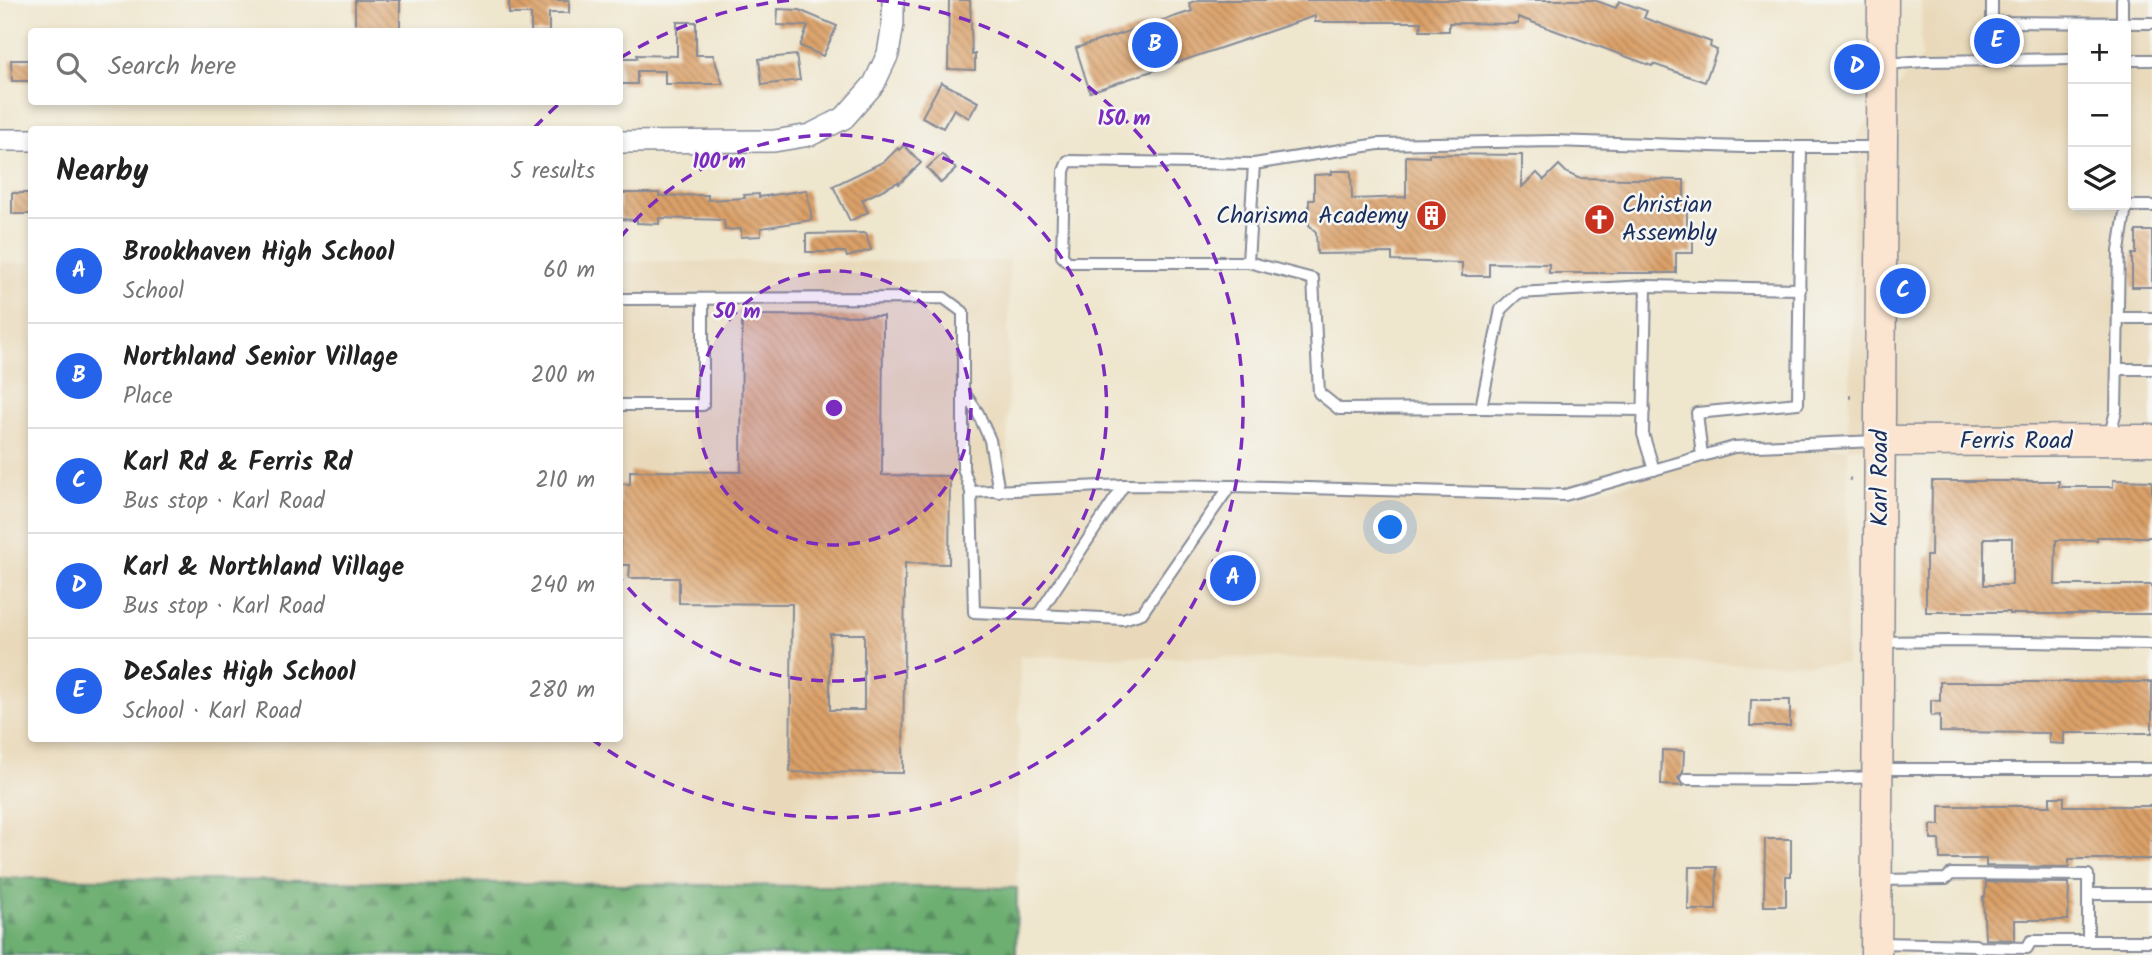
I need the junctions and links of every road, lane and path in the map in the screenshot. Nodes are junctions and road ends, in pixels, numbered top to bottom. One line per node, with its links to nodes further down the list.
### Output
1 (893, 0): 15 (street)
2 (1883, 0): 12 (main road, Karl Road)
3 (1992, 0): 6 (lane)
4 (2122, 0): 5 (lane)
5 (2122, 21)
6 (2068, 23)
7 (2131, 23): 8 (lane)
8 (2152, 23)
9 (2068, 59): 12 (lane)
10 (2131, 60): 11 (lane)
11 (2152, 60)
12 (1882, 65): 17 (main road, Karl Road)
13 (0, 140): 14 (street)
14 (28, 140)
15 (623, 142)
16 (1801, 147): 17 (lane); 18 (lane); 22 (lane)
17 (1882, 147): 35 (main road, Karl Road)
18 (1254, 164): 20 (lane); 20 (lane)
19 (2152, 206): 25 (lane)
20 (1248, 262): 31 (lane)
21 (1646, 286): 22 (lane); 31 (lane); 32 (lane)
22 (1800, 289): 36 (lane)
23 (623, 299): 24 (lane)
24 (703, 299): 29 (lane); 30 (lane)
25 (2118, 318): 26 (lane); 27 (lane)
26 (2152, 318)
27 (2117, 369): 28 (lane); 33 (lane)
28 (2152, 369)
29 (963, 391): 40 (lane); 41 (lane)
30 (623, 405)
31 (1481, 408): 32 (lane)
32 (1644, 410): 37 (lane)
33 (2108, 440): 34 (main road, Ferris Road); 35 (main road, Ferris Road)
34 (2152, 440)
35 (1880, 441): 36 (lane); 43 (main road, Karl Road)
36 (1702, 456): 37 (lane)
37 (1654, 470): 39 (lane)
38 (1124, 485): 39 (lane); 41 (lane); 42 (lane)
39 (1230, 486): 42 (lane)
40 (971, 492): 41 (lane); 42 (lane)
41 (999, 492)
42 (1038, 615)
43 (1880, 642): 44 (lane); 46 (main road, Karl Road)
44 (2152, 643)
45 (2152, 769): 46 (lane)
46 (1877, 773): 47 (lane); 48 (main road, Karl Road)
47 (1686, 779)
48 (1877, 880): 49 (lane); 53 (main road, Karl Road)
49 (2088, 894): 50 (lane); 51 (lane)
50 (2152, 894)
51 (2088, 941): 52 (lane); 53 (lane)
52 (2152, 941)
53 (1876, 949)

